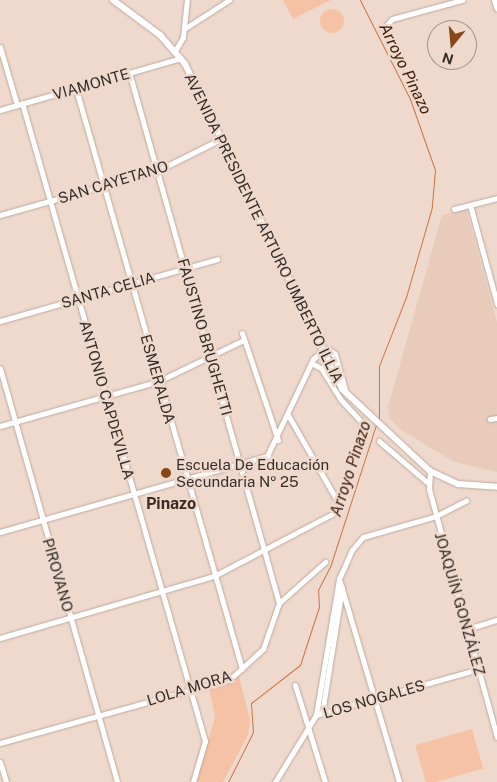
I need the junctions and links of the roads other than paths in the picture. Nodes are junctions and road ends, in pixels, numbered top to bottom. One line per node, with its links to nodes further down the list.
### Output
1 (113, 0): 10 (main road, AVENIDA PRESIDENTE ARTURO UMBERTO ILLIA)
2 (187, 0): 8 (street)
3 (229, 0): 8 (street)
4 (462, 0): 7 (street)
5 (494, 0): 6 (street)
6 (497, 9)
7 (384, 28)
8 (184, 29): 10 (street)
9 (0, 47): 14 (street, ANTONIO CAPDEVILLA)
10 (175, 51): 11 (main road, AVENIDA PRESIDENTE ARTURO UMBERTO ILLIA)
11 (181, 58): 12 (street, VIAMONTE); 16 (main road, AVENIDA PRESIDENTE ARTURO UMBERTO ILLIA)
12 (129, 72): 13 (street, VIAMONTE); 17 (street, FAUSTINO BRUGHETTI)
13 (76, 89): 14 (street, VIAMONTE); 18 (street, ESMERALDA)
14 (20, 104): 15 (street, VIAMONTE); 20 (street, ANTONIO CAPDEVILLA)
15 (0, 110)
16 (221, 139): 17 (street, SAN CAYETANO); 33 (main road, AVENIDA PRESIDENTE ARTURO UMBERTO ILLIA)
17 (157, 171): 18 (street, SAN CAYETANO); 25 (street, FAUSTINO BRUGHETTI)
18 (104, 186): 20 (street, SAN CAYETANO); 26 (street, ESMERALDA)
19 (497, 198): 21 (street)
20 (51, 202): 23 (street, SAN CAYETANO); 28 (street, ANTONIO CAPDEVILLA)
21 (470, 205): 22 (street); 27 (street)
22 (454, 209)
23 (0, 215)
24 (217, 259): 25 (street, SANTA CELIA)
25 (186, 269): 26 (street, SANTA CELIA); 34 (street, FAUSTINO BRUGHETTI)
26 (131, 284): 28 (street, SANTA CELIA); 37 (street, ESMERALDA)
27 (495, 286): 29 (street)
28 (78, 298): 30 (street, SANTA CELIA); 38 (street, ANTONIO CAPDEVILLA)
29 (497, 304)
30 (0, 321)
31 (242, 333): 32 (street)
32 (244, 340): 34 (street); 46 (street)
33 (321, 352): 35 (street); 39 (main road, AVENIDA PRESIDENTE ARTURO UMBERTO ILLIA); 39 (main road)
34 (210, 357): 37 (street); 48 (street, FAUSTINO BRUGHETTI)
35 (311, 364): 40 (street); 45 (street)
36 (0, 368): 43 (street, PIROVANO)
37 (160, 381): 38 (street); 50 (street, ESMERALDA)
38 (106, 396): 43 (street); 53 (street, ANTONIO CAPDEVILLA)
39 (347, 396): 49 (main road, AVENIDA PRESIDENTE ARTURO UMBERTO ILLIA)
40 (288, 415): 46 (street); 58 (street)
41 (497, 418): 42 (street)
42 (490, 419)
43 (15, 422): 44 (street); 56 (street, PIROVANO)
44 (0, 426)
45 (367, 428)
46 (278, 440): 48 (street)
47 (379, 441): 51 (street)
48 (241, 466): 50 (street); 58 (street, FAUSTINO BRUGHETTI)
49 (430, 471): 51 (street, JOAQUÍN GONZÁLEZ); 52 (main road, AVENIDA PRESIDENTE ARTURO UMBERTO ILLIA)
50 (187, 480): 53 (street); 60 (street, ESMERALDA)
51 (428, 484): 55 (street, JOAQUÍN GONZÁLEZ)
52 (497, 487)
53 (134, 494): 56 (street); 63 (street, ANTONIO CAPDEVILLA)
54 (466, 501): 55 (street)
55 (436, 516): 61 (street); 67 (street, JOAQUÍN GONZÁLEZ)
56 (42, 520): 57 (street); 65 (street, PIROVANO)
57 (0, 532)
58 (266, 549): 60 (street); 64 (street, FAUSTINO BRUGHETTI)
59 (324, 562): 64 (street)
60 (214, 576): 63 (street); 69 (street, ESMERALDA)
61 (339, 579): 62 (street); 76 (street)
62 (343, 585): 73 (street); 74 (street)
63 (162, 592): 65 (street); 72 (street, ANTONIO CAPDEVILLA)
64 (279, 603): 69 (street, LOLA MORA)
65 (70, 618): 68 (street); 75 (street, PIROVANO)
66 (497, 620): 67 (street)
67 (467, 629): 70 (street, JOAQUÍN GONZÁLEZ)
68 (0, 638)
69 (242, 669): 72 (street, LOLA MORA)
70 (478, 669): 73 (street, LOS NOGALES); 78 (street, JOAQUÍN GONZÁLEZ)
71 (295, 685): 77 (street)
72 (190, 690): 75 (street, LOLA MORA); 83 (street, ANTONIO CAPDEVILLA)
73 (376, 698): 74 (street, LOS NOGALES); 86 (street)
74 (322, 713): 76 (street, LOS NOGALES)
75 (98, 714): 79 (street, LOLA MORA); 82 (street, PIROVANO)
76 (316, 715): 77 (street, LOS NOGALES)
77 (309, 725): 84 (street, LOS NOGALES); 85 (street)
78 (497, 737)
79 (0, 744)
80 (0, 762): 81 (street)
81 (6, 782)
82 (117, 782)
83 (193, 782)
84 (275, 782)
85 (325, 782)
86 (399, 782)

